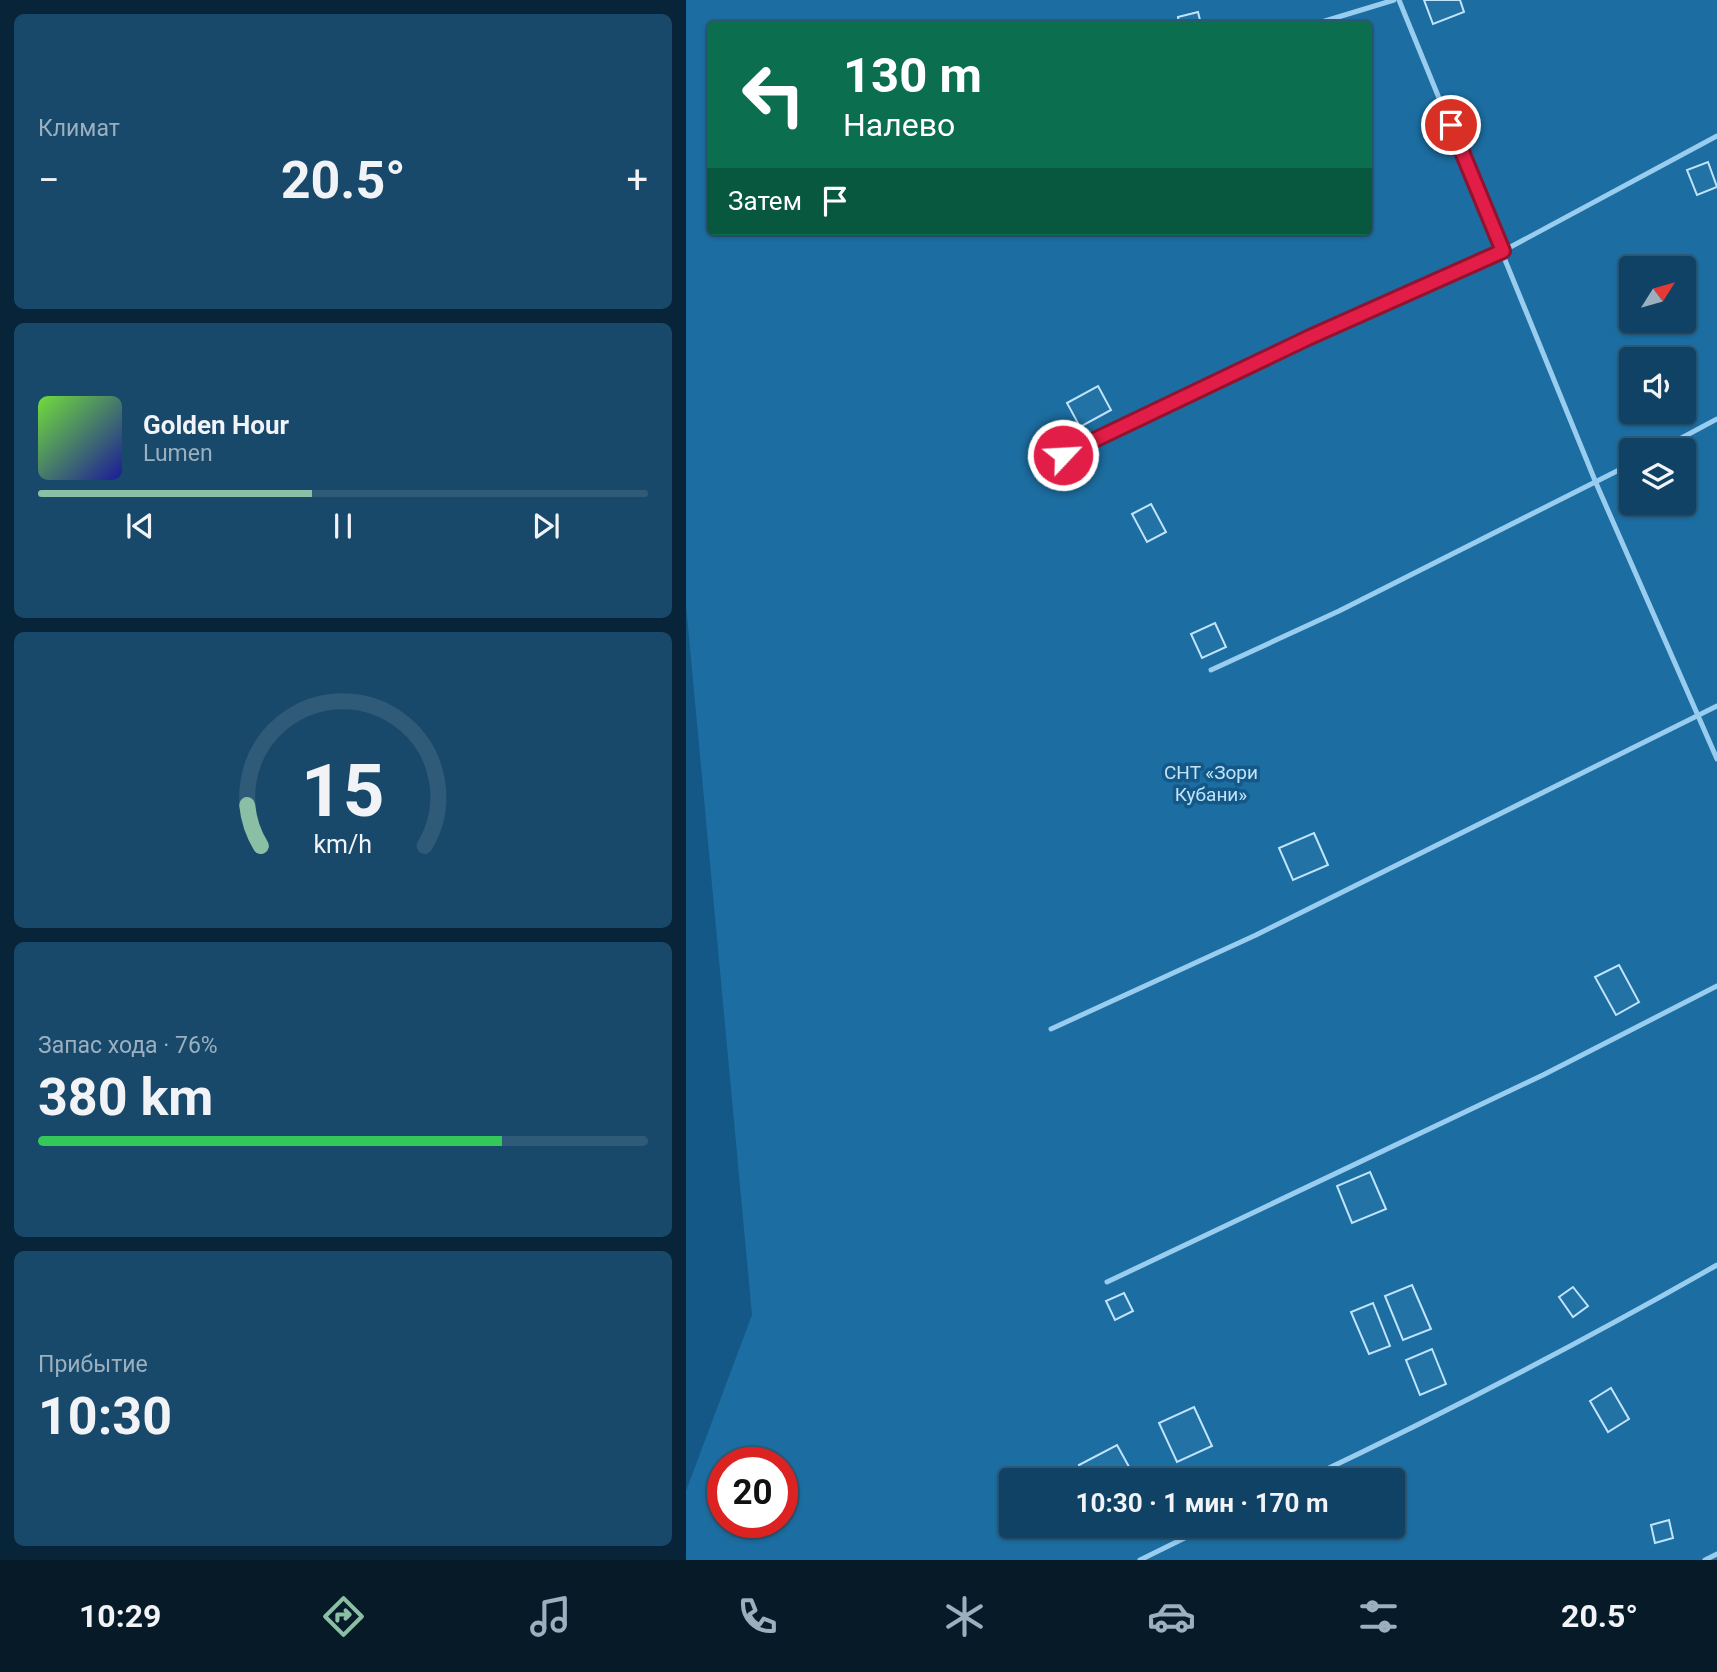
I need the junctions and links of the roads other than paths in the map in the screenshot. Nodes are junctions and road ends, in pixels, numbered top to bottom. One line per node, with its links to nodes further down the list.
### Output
1 (1394, 0): 3 (lane)
2 (1399, 0): 5 (lane)
3 (1325, 21)
4 (1717, 136): 5 (lane)
5 (1503, 251): 8 (lane); 10 (lane)
6 (1717, 419): 7 (lane)
7 (1681, 438)
8 (1063, 455)
9 (1619, 470): 10 (lane)
10 (1595, 483): 11 (lane); 13 (lane)
11 (1211, 670)
12 (1717, 706): 13 (lane)
13 (1699, 716): 14 (lane); 16 (lane)
14 (1717, 759)
15 (1717, 986): 18 (lane)
16 (1051, 1029)
17 (1717, 1265): 19 (lane)
18 (1107, 1282)
19 (1328, 1468)
20 (1185, 1538): 22 (lane)
21 (1717, 1553): 23 (lane)
22 (1140, 1560)
23 (1704, 1560)

